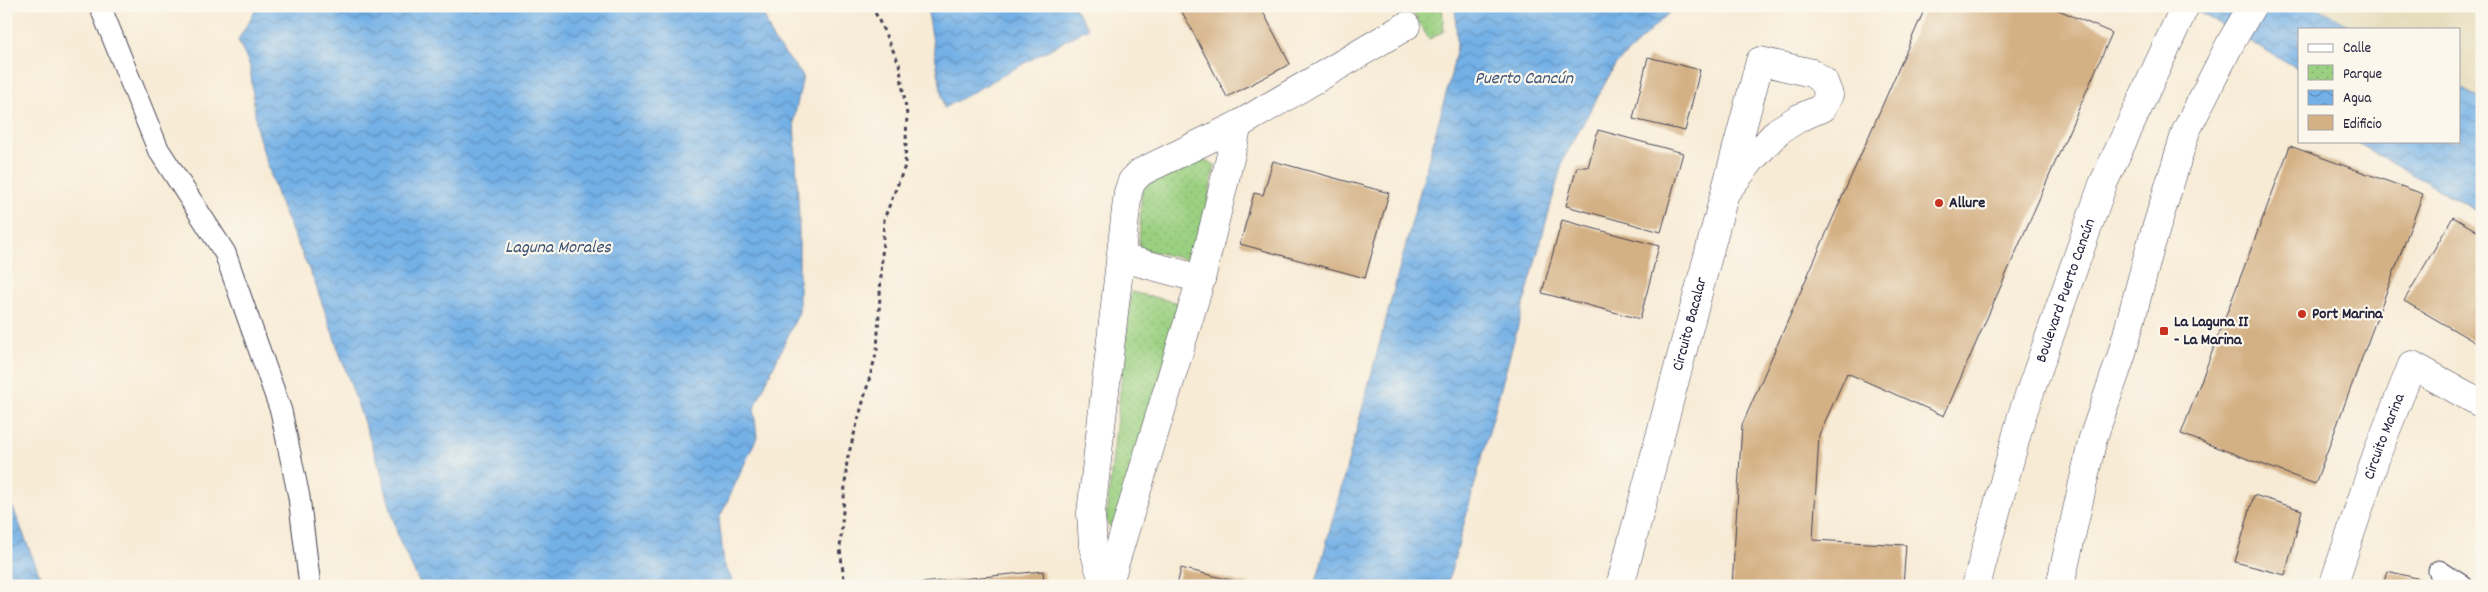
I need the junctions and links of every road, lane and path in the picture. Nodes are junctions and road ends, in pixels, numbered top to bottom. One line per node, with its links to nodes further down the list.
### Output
1 (100, 6): 12 (lane)
2 (872, 6): 13 (path)
3 (2252, 6): 18 (street)
4 (2182, 11): 17 (street, Boulevard Puerto Cancún)
5 (1406, 26): 6 (street)
6 (1238, 125): 8 (street); 9 (street)
7 (1725, 192): 7 (street, Circuito Bacalar); 16 (street, Circuito Bacalar)
8 (1122, 258): 9 (street); 14 (street)
9 (1201, 279): 15 (street)
10 (2482, 404): 19 (street, Circuito Marina)
11 (2439, 572): 20 (lane)
12 (310, 586)
13 (845, 586)
14 (1104, 586)
15 (1108, 586)
16 (1620, 586)
17 (1976, 586)
18 (2060, 586)
19 (2333, 586)
20 (2462, 586)

